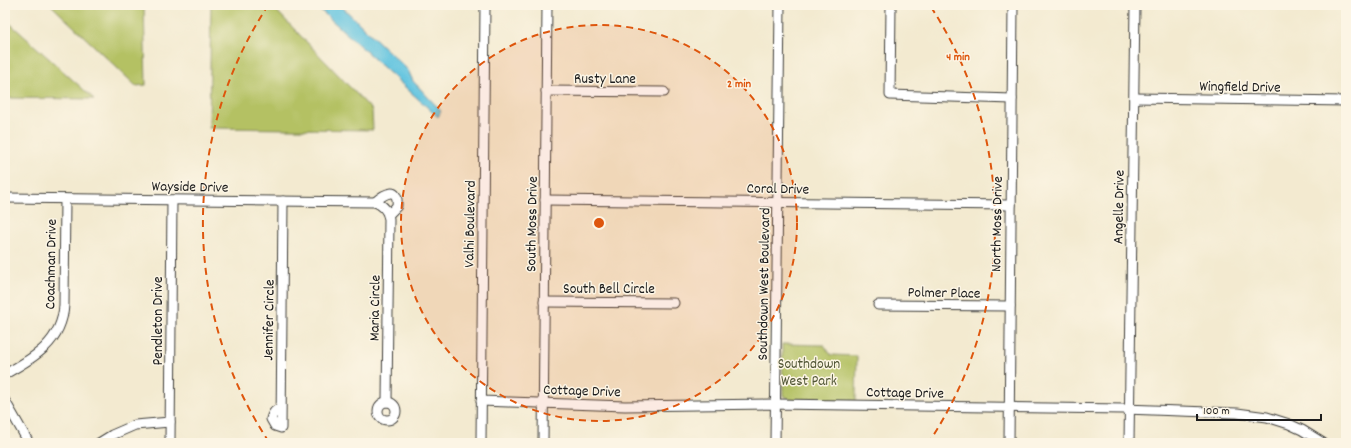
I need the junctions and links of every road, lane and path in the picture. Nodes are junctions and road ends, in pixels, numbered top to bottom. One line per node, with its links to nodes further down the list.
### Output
1 (485, 5): 27 (street, Valhi Boulevard)
2 (547, 5): 7 (street, South Moss Drive)
3 (780, 5): 18 (street, Southdown West Boulevard)
4 (891, 5): 10 (street)
5 (1013, 5): 10 (street, North Moss Drive)
6 (1135, 5): 9 (street, Angelle Drive)
7 (546, 91): 8 (street, Rusty Lane); 15 (street, South Moss Drive)
8 (664, 92)
9 (1134, 98): 11 (street, Wingfield Drive); 32 (street, Angelle Drive)
10 (1012, 99): 19 (street, North Moss Drive)
11 (1346, 101)
12 (5, 198): 13 (street, Wayside Drive)
13 (65, 199): 14 (street, Wayside Drive); 25 (street, Coachman Drive)
14 (172, 200): 16 (street, Wayside Drive); 33 (street, Pendleton Drive)
15 (545, 200): 18 (street, Coral Drive); 21 (street, South Moss Drive)
16 (283, 201): 17 (street, Wayside Drive); 34 (street, Jennifer Circle)
17 (375, 202): 20 (street); 20 (street, Maria Circle)
18 (779, 202): 19 (street, Coral Drive); 30 (street, Southdown West Boulevard)
19 (1011, 205): 24 (street, North Moss Drive)
20 (388, 214): 28 (street, Maria Circle)
21 (544, 302): 22 (street, South Bell Circle); 29 (street, South Moss Drive)
22 (674, 303)
23 (878, 305): 24 (street, Polmer Place)
24 (1010, 306): 31 (street, North Moss Drive)
25 (5, 374)
26 (5, 401): 35 (street)
27 (481, 401): 29 (street, Cottage Drive); 38 (street, Valhi Boulevard)
28 (387, 402)
29 (543, 403): 30 (street, Cottage Drive); 39 (street, South Moss Drive)
30 (775, 404): 31 (street, Cottage Drive); 40 (street, Southdown West Boulevard)
31 (1009, 407): 32 (street, Cottage Drive); 41 (street, North Moss Drive)
32 (1130, 409): 42 (street, Angelle Drive); 43 (street, Cottage Drive)
33 (170, 422): 36 (street); 37 (street, Pendleton Drive)
34 (281, 428)
35 (29, 443)
36 (98, 443)
37 (170, 443)
38 (481, 443)
39 (543, 443)
40 (775, 443)
41 (1009, 443)
42 (1130, 443)
43 (1323, 443)

